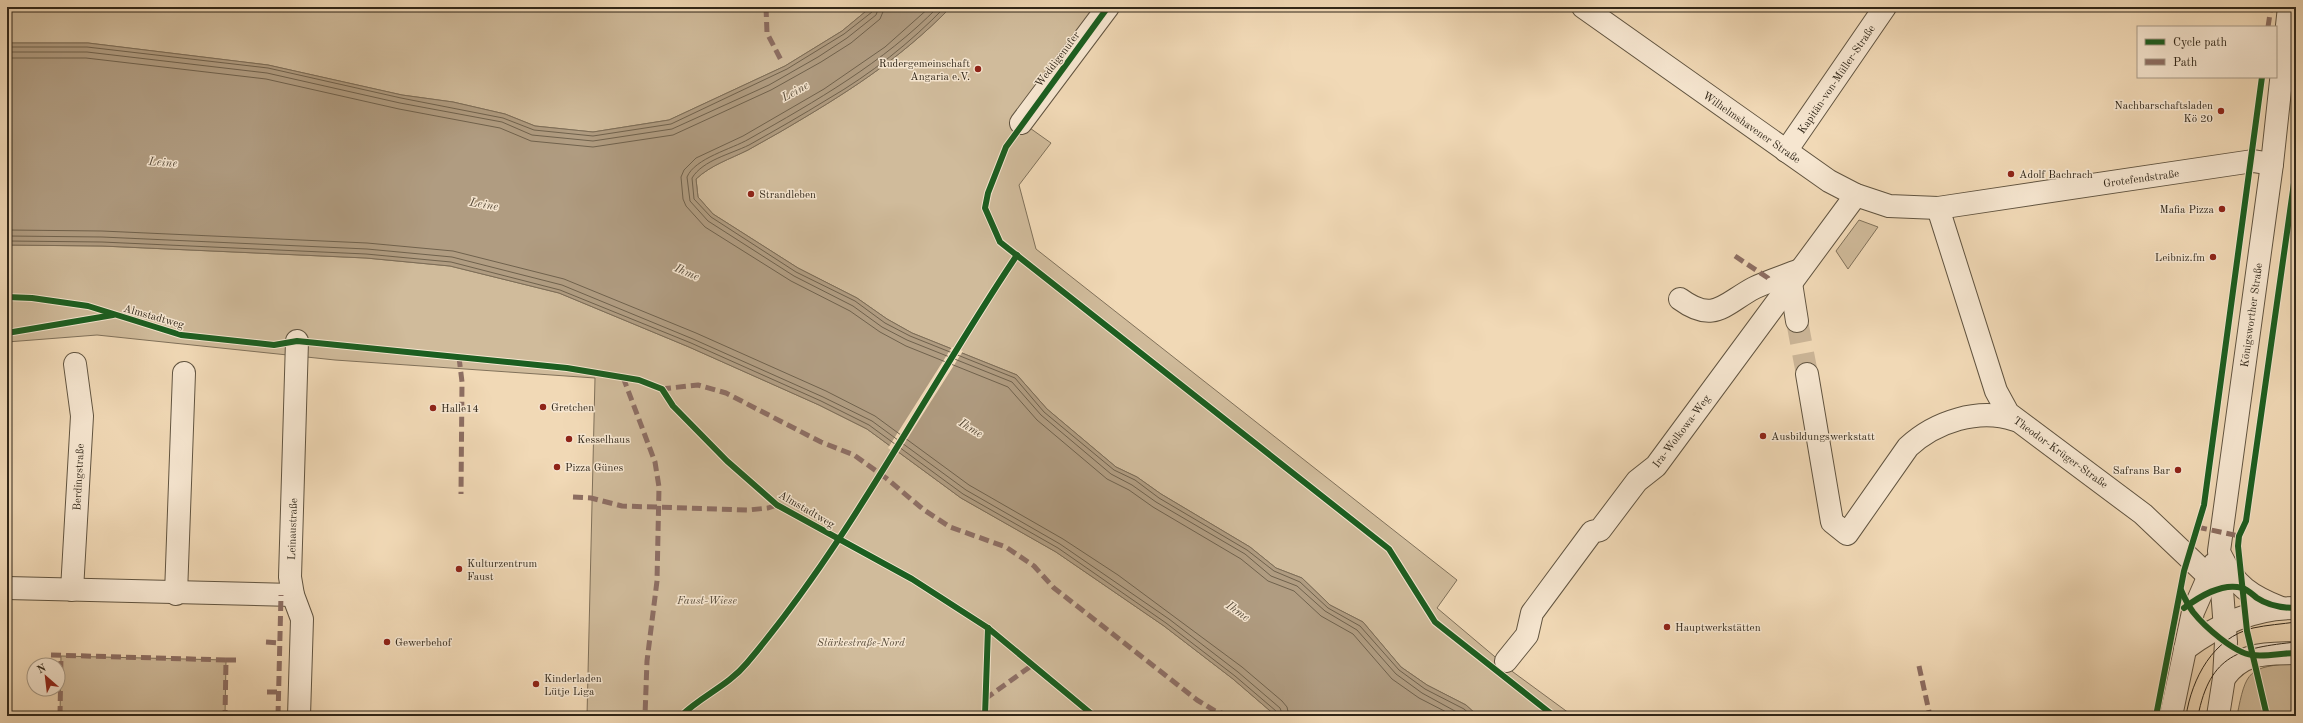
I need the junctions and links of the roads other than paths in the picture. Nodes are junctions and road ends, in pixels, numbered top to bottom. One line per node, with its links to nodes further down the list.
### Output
1 (1108, 7): 5 (street, Weddigenufer)
2 (1583, 7): 6 (street, Wilhelmshavener Straße)
3 (1885, 7): 6 (street, Kapitän-von-Müller-Straße)
4 (2290, 7): 7 (street, Königsworther Straße)
5 (1021, 123)
6 (1786, 151): 8 (street, Wilhelmshavener Straße)
7 (2272, 164): 9 (street, Grotefendstraße); 18 (street, Königsworther Straße)
8 (1856, 195): 9 (street, Wilhelmshavener Straße); 10 (street, Ira-Wolkowa-Weg)
9 (1938, 208): 17 (street, Theodor-Krüger-Straße)
10 (1795, 277): 11 (street); 12 (street); 29 (street, Ira-Wolkowa-Weg)
11 (1680, 299)
12 (1797, 321)
13 (297, 341): 23 (street, Leinaustraße)
14 (75, 364): 21 (street, Berdingstraße)
15 (184, 373): 22 (street)
16 (1807, 374): 17 (street)
17 (2015, 420): 19 (street, Theodor-Krüger-Straße)
18 (2218, 551): 19 (street, Königsworther Straße); 24 (street)
19 (2215, 582): 25 (street, Königsworther Straße); 26 (street)
20 (7, 588): 21 (street)
21 (72, 590): 22 (street)
22 (176, 594): 23 (street)
23 (293, 595): 31 (street, Leinaustraße)
24 (2289, 608): 25 (street)
25 (2225, 623): 26 (street); 28 (street); 30 (street, Königsworther Straße)
26 (2184, 649): 32 (street)
27 (2296, 653): 28 (street)
28 (2252, 655): 30 (street)
29 (1506, 661)
30 (2224, 678): 33 (street, Königsworther Straße)
31 (299, 716)
32 (2171, 716)
33 (2218, 716)

